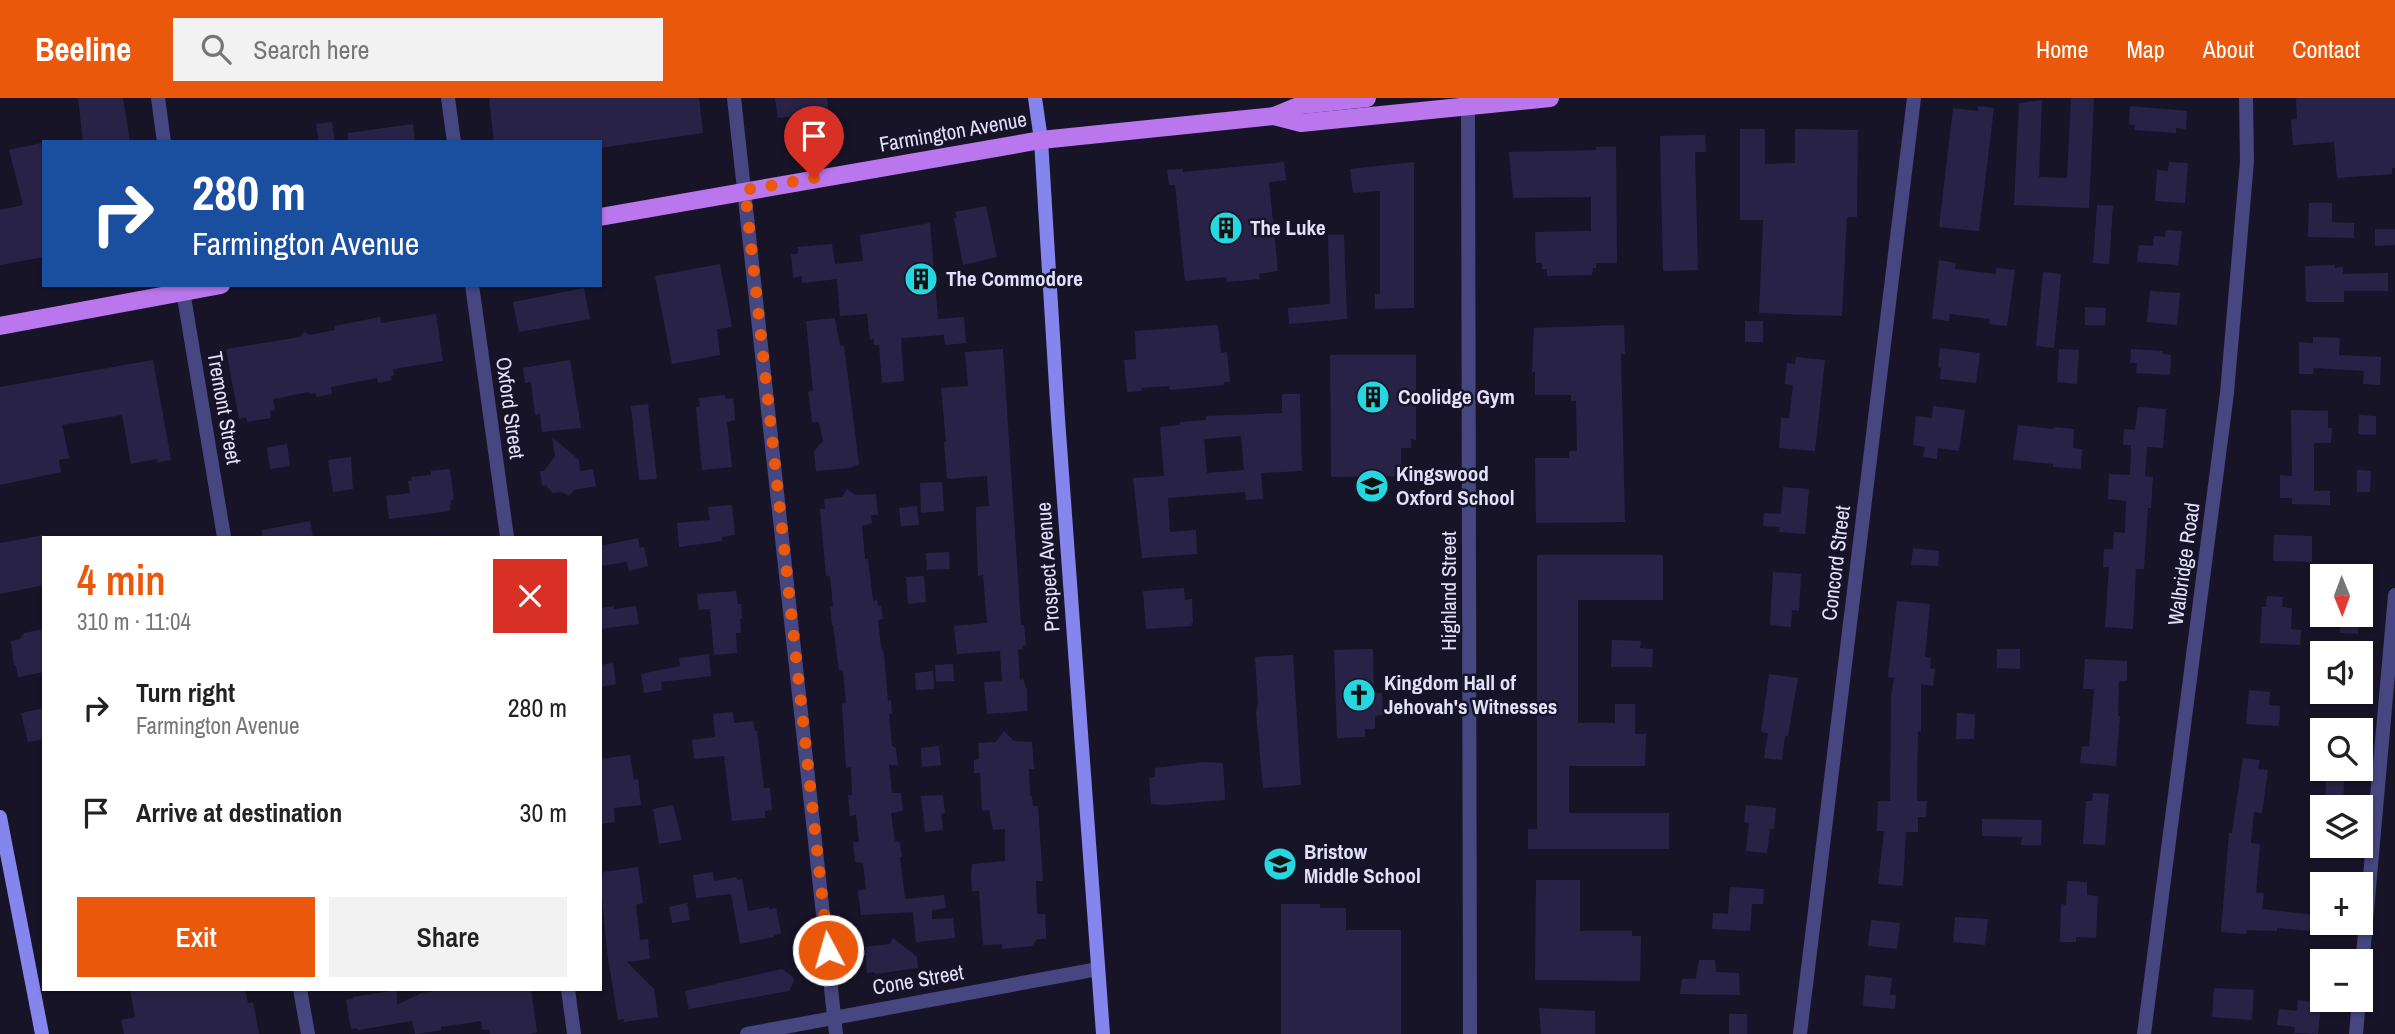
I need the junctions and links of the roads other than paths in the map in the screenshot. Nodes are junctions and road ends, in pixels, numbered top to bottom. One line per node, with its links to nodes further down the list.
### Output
1 (158, 98): 11 (street)
2 (448, 98): 12 (street)
3 (734, 98): 14 (street)
4 (1035, 98): 13 (main road, Prospect Avenue)
5 (1367, 98): 10 (main road, Farmington Avenue)
6 (1550, 98): 9 (main road, Farmington Avenue)
7 (1914, 98): 37 (street, Concord Street)
8 (2246, 98): 38 (street, Walbridge Road)
9 (1468, 102): 10 (main road, Farmington Avenue); 36 (street, Highland Street)
10 (1274, 116): 13 (main road, Farmington Avenue)
11 (164, 140)
12 (454, 140)
13 (1041, 140): 14 (main road, Farmington Avenue); 25 (main road, Prospect Avenue)
14 (745, 190): 15 (main road, Farmington Avenue); 29 (street)
15 (602, 216)
16 (202, 287): 18 (main road)
17 (472, 287): 21 (street, Oxford Street)
18 (183, 289): 19 (main road); 20 (street, Tremont Street)
19 (0, 326)
20 (224, 536)
21 (507, 536)
22 (2395, 595): 24 (street)
23 (0, 817): 30 (main road)
24 (2364, 949)
25 (1098, 969): 29 (street, Cone Street); 35 (main road, Prospect Avenue)
26 (300, 991): 31 (street)
27 (568, 991): 32 (street)
28 (2358, 1012): 39 (street)
29 (835, 1017): 33 (street, Cone Street); 34 (street)
30 (42, 1034)
31 (308, 1034)
32 (574, 1034)
33 (747, 1034)
34 (836, 1034)
35 (1103, 1034)
36 (1470, 1034)
37 (1800, 1034)
38 (2144, 1034)
39 (2356, 1034)

